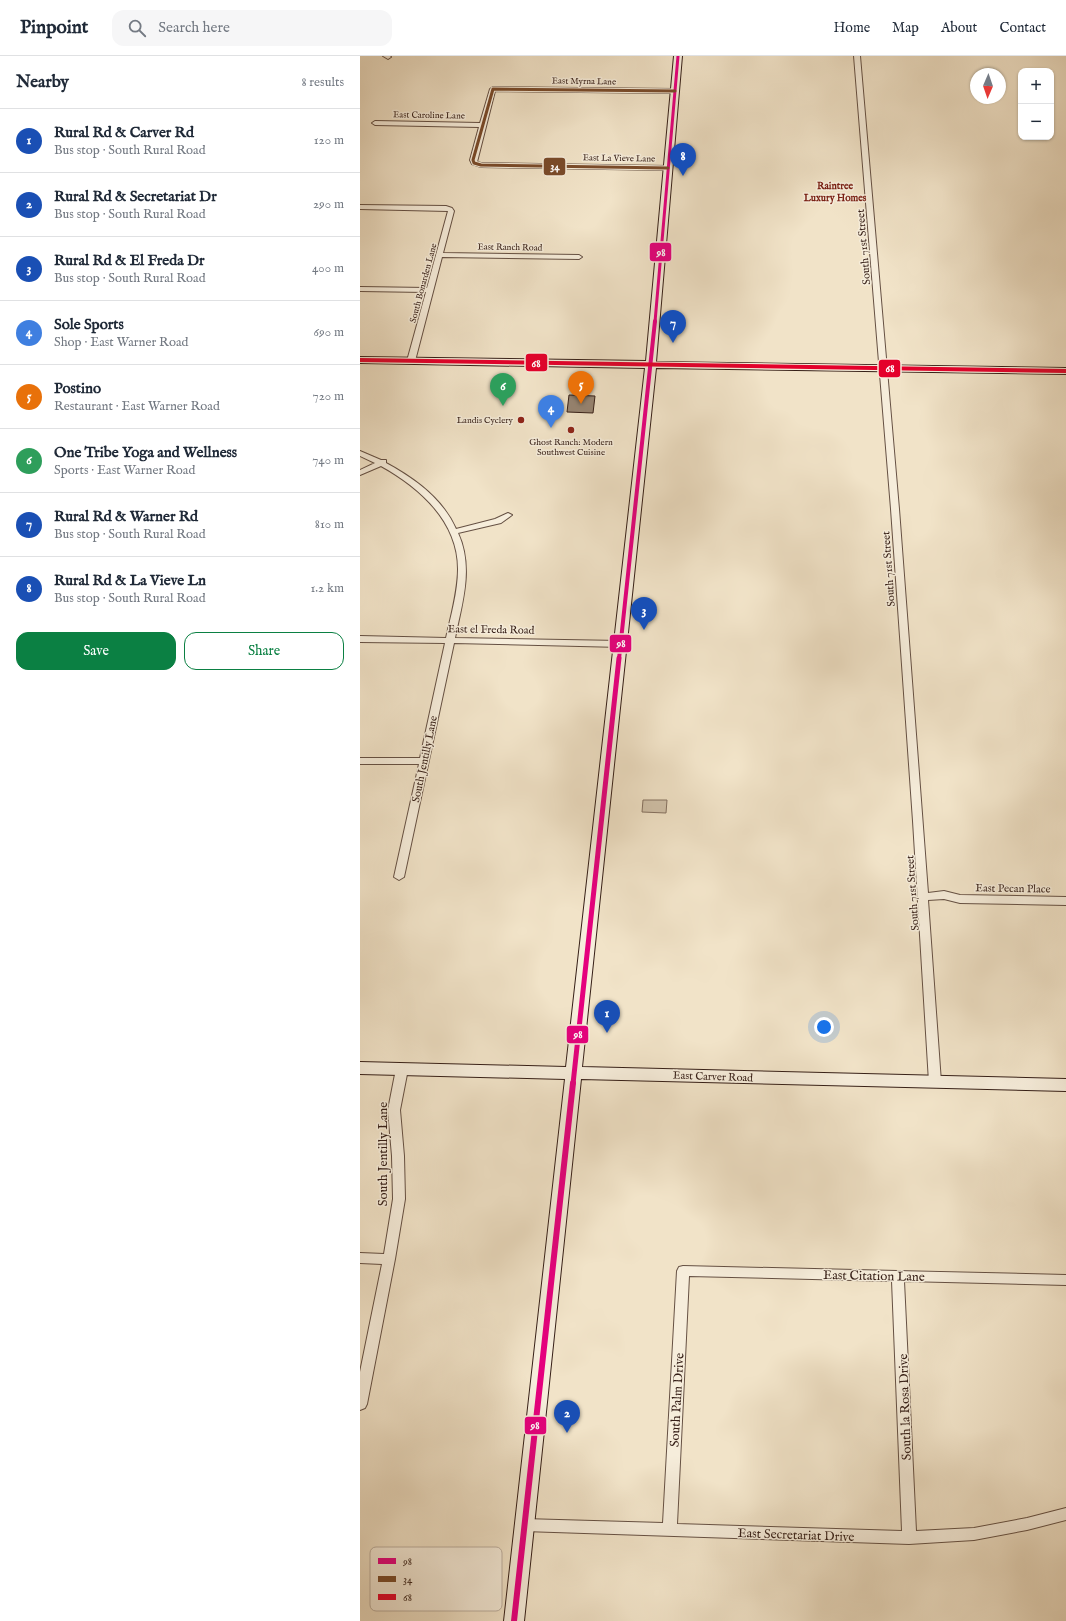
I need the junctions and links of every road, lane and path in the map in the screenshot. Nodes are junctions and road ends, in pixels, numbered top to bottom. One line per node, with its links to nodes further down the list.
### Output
1 (678, 56): 3 (main road)
2 (857, 56): 15 (street, South 71st Street)
3 (675, 91): 5 (street, East Myrna Lane); 6 (main road)
4 (375, 123): 5 (street, East Caroline Lane)
5 (483, 124): 6 (street, East La Vieve Lane)
6 (668, 168): 14 (main road)
7 (360, 207): 8 (street, South Bonarden Lane)
8 (440, 255): 9 (street, East Ranch Road); 11 (street, South Bonarden Lane)
9 (579, 257)
10 (360, 290): 11 (street)
11 (430, 290): 13 (street, South Bonarden Lane)
12 (360, 360): 13 (main road)
13 (411, 361): 14 (main road)
14 (651, 364): 15 (main road); 24 (main road)
15 (884, 368): 16 (main road); 28 (street, South 71st Street)
16 (1066, 371)
17 (360, 453): 18 (street, South Jentilly Lane)
18 (383, 462): 19 (street); 21 (street, South Jentilly Lane)
19 (360, 473)
20 (508, 515): 21 (street)
21 (454, 532): 23 (street, South Jentilly Lane)
22 (360, 639): 23 (street, East el Freda Road)
23 (449, 640): 24 (street, East el Freda Road); 26 (street, South Jentilly Lane)
24 (620, 644): 32 (main road)
25 (360, 761): 26 (street)
26 (423, 761): 27 (street, South Jentilly Lane)
27 (399, 877)
28 (923, 897): 29 (street, East Pecan Place); 33 (street, South 71st Street)
29 (1066, 901)
30 (360, 1068): 31 (main road, East Carver Road)
31 (402, 1069): 32 (main road, East Carver Road); 36 (street, South Jentilly Lane)
32 (574, 1072): 33 (main road, East Carver Road); 42 (main road)
33 (935, 1082): 34 (main road, East Carver Road)
34 (1066, 1086)
35 (360, 1258): 36 (street)
36 (389, 1259): 40 (street, South Jentilly Lane)
37 (683, 1271): 38 (street, East Citation Lane); 43 (street, South Palm Drive)
38 (898, 1276): 39 (street, East Citation Lane); 44 (street, South la Rosa Drive)
39 (1066, 1280)
40 (360, 1404)
41 (1066, 1514): 44 (street, East Secretariat Drive)
42 (524, 1525): 43 (street, East Secretariat Drive); 45 (main road)
43 (670, 1530): 44 (street, East Secretariat Drive)
44 (909, 1538)
45 (514, 1621)

